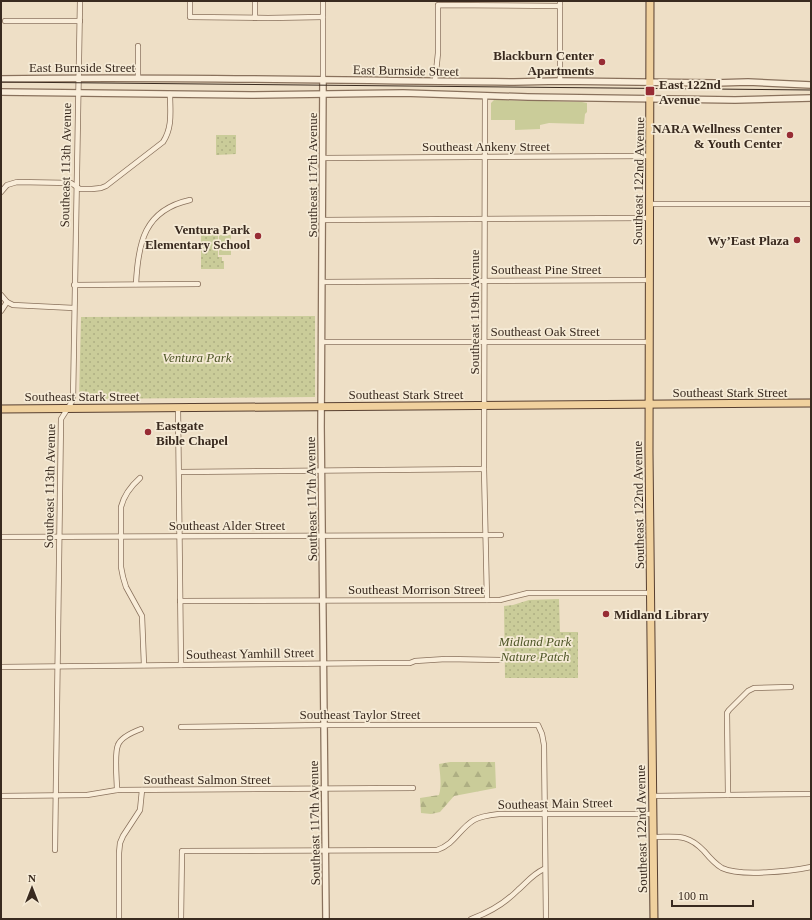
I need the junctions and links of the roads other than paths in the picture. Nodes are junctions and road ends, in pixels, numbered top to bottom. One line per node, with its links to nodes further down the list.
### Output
1 (80, 1): 10 (street, Southeast 113th Avenue)
2 (190, 1): 8 (street)
3 (255, 1): 8 (street)
4 (323, 1): 7 (street)
5 (650, 1): 18 (main road, Southeast 122nd Avenue)
6 (560, 4): 16 (street); 17 (street)
7 (323, 17): 8 (street); 15 (street)
8 (255, 18)
9 (5, 21): 10 (street)
10 (80, 21): 12 (street, Southeast 113th Avenue)
11 (138, 46): 13 (street)
12 (78, 77): 13 (street, East Burnside Street); 14 (street, East Burnside Street); 21 (street, Southeast 113th Avenue)
13 (138, 78): 15 (street, East Burnside Street)
14 (1, 79)
15 (323, 80): 16 (street, East Burnside Street); 23 (street, Southeast 117th Avenue)
16 (435, 81): 17 (street, East Burnside Street)
17 (560, 81): 18 (street, East Burnside Street)
18 (651, 82): 19 (street, East Burnside Street); 26 (main road, Southeast 122nd Avenue)
19 (811, 86)
20 (1, 92): 21 (street, East Burnside Street)
21 (78, 92): 22 (street, East Burnside Street); 30 (street, Southeast 113th Avenue)
22 (170, 94): 23 (street, East Burnside Street); 30 (street)
23 (323, 95): 24 (street, East Burnside Street); 29 (street, Southeast 117th Avenue)
24 (485, 96): 26 (street, East Burnside Street); 27 (street, Southeast 119th Avenue)
25 (811, 98): 26 (street, East Burnside Street)
26 (651, 99): 28 (main road, Southeast 122nd Avenue)
27 (485, 156): 28 (street, Southeast Ankeny Street); 29 (street, Southeast Ankeny Street); 36 (street, Southeast 119th Avenue)
28 (650, 156): 33 (main road, Southeast 122nd Avenue)
29 (323, 158): 37 (street, Southeast 117th Avenue)
30 (76, 186): 31 (street); 43 (street, Southeast 113th Avenue)
31 (1, 192)
32 (190, 200): 41 (street)
33 (650, 204): 34 (street); 35 (main road, Southeast 122nd Avenue)
34 (811, 204)
35 (649, 218): 36 (street); 39 (main road, Southeast 122nd Avenue)
36 (485, 219): 37 (street); 38 (street, Southeast 119th Avenue)
37 (322, 220): 40 (street, Southeast 117th Avenue)
38 (484, 280): 39 (street, Southeast Pine Street); 40 (street, Southeast Pine Street); 49 (street, Southeast 119th Avenue)
39 (649, 280): 50 (main road, Southeast 122nd Avenue)
40 (322, 282): 48 (street, Southeast 117th Avenue)
41 (136, 284): 42 (street); 43 (street)
42 (198, 284)
43 (74, 285): 46 (street, Southeast 113th Avenue)
44 (1, 295): 45 (street)
45 (7, 302): 46 (street); 47 (street)
46 (74, 308): 57 (street, Southeast 113th Avenue)
47 (1, 312)
48 (322, 342): 49 (street, Southeast Oak Street); 54 (street, Southeast 117th Avenue)
49 (484, 342): 50 (street, Southeast Oak Street); 53 (street, Southeast 119th Avenue)
50 (649, 342): 52 (main road, Southeast 122nd Avenue)
51 (811, 403): 52 (main road, Southeast Stark Street)
52 (649, 405): 53 (main road, Southeast Stark Street); 69 (main road, Southeast 122nd Avenue)
53 (484, 406): 54 (main road, Southeast Stark Street); 58 (street, Southeast 119th Avenue)
54 (321, 407): 55 (main road, Southeast Stark Street); 59 (street, Southeast 117th Avenue)
55 (178, 408): 57 (main road, Southeast Stark Street); 60 (street)
56 (1, 409): 57 (main road, Southeast Stark Street)
57 (67, 409): 66 (street, Southeast 113th Avenue)
58 (484, 469): 59 (street); 62 (street, Southeast 119th Avenue)
59 (322, 470): 60 (street); 63 (street, Southeast 117th Avenue)
60 (180, 472): 67 (street)
61 (140, 478): 65 (street)
62 (486, 534): 63 (street, Southeast Alder Street); 64 (street, Southeast Alder Street); 71 (street, Southeast 119th Avenue)
63 (322, 535): 67 (street, Southeast Alder Street); 70 (street, Southeast 117th Avenue)
64 (501, 535)
65 (120, 536): 66 (street, Southeast Alder Street); 67 (street, Southeast Alder Street); 75 (street)
66 (59, 537): 68 (street, Southeast Alder Street); 77 (street, Southeast 113th Avenue)
67 (180, 537): 72 (street)
68 (1, 538)
69 (651, 593): 71 (street, Southeast Morrison Street); 91 (main road, Southeast 122nd Avenue)
70 (323, 600): 71 (street, Southeast Morrison Street); 72 (street, Southeast Morrison Street); 74 (street, Southeast 117th Avenue)
71 (487, 600)
72 (180, 601): 76 (street)
73 (500, 660): 74 (street, Southeast Yamhill Street)
74 (324, 663): 76 (street, Southeast Yamhill Street); 80 (street, Southeast 117th Avenue)
75 (144, 665): 76 (street, Southeast Yamhill Street); 77 (street, Southeast Yamhill Street)
76 (180, 665)
77 (57, 666): 78 (street, Southeast Yamhill Street); 90 (street, Southeast 113th Avenue)
78 (1, 667)
79 (791, 687): 88 (street)
80 (324, 725): 81 (street, Southeast Taylor Street); 83 (street, Southeast 117th Avenue); 92 (street, Southeast Taylor Street)
81 (181, 727)
82 (141, 729): 85 (street)
83 (325, 788): 84 (street, Southeast Salmon Street); 86 (street, Southeast Salmon Street); 96 (street, Southeast 117th Avenue)
84 (413, 788)
85 (117, 790): 86 (street, Southeast Salmon Street); 90 (street, Southeast Salmon Street)
86 (142, 790): 99 (street)
87 (811, 794): 88 (street)
88 (728, 795): 91 (street)
89 (1, 796): 90 (street, Southeast Salmon Street)
90 (55, 796): 95 (street, Southeast 113th Avenue)
91 (653, 796): 93 (main road, Southeast 122nd Avenue)
92 (544, 814): 93 (street, Southeast Main Street); 96 (street, Southeast Main Street); 98 (street)
93 (653, 814): 94 (main road, Southeast 122nd Avenue)
94 (653, 837): 97 (street); 104 (main road, Southeast 122nd Avenue)
95 (55, 850)
96 (326, 850): 100 (street, Southeast Main Street); 101 (street, Southeast 117th Avenue)
97 (811, 866)
98 (544, 868): 102 (street); 103 (street)
99 (119, 919)
100 (181, 919)
101 (326, 919)
102 (470, 919)
103 (546, 919)
104 (654, 919)

